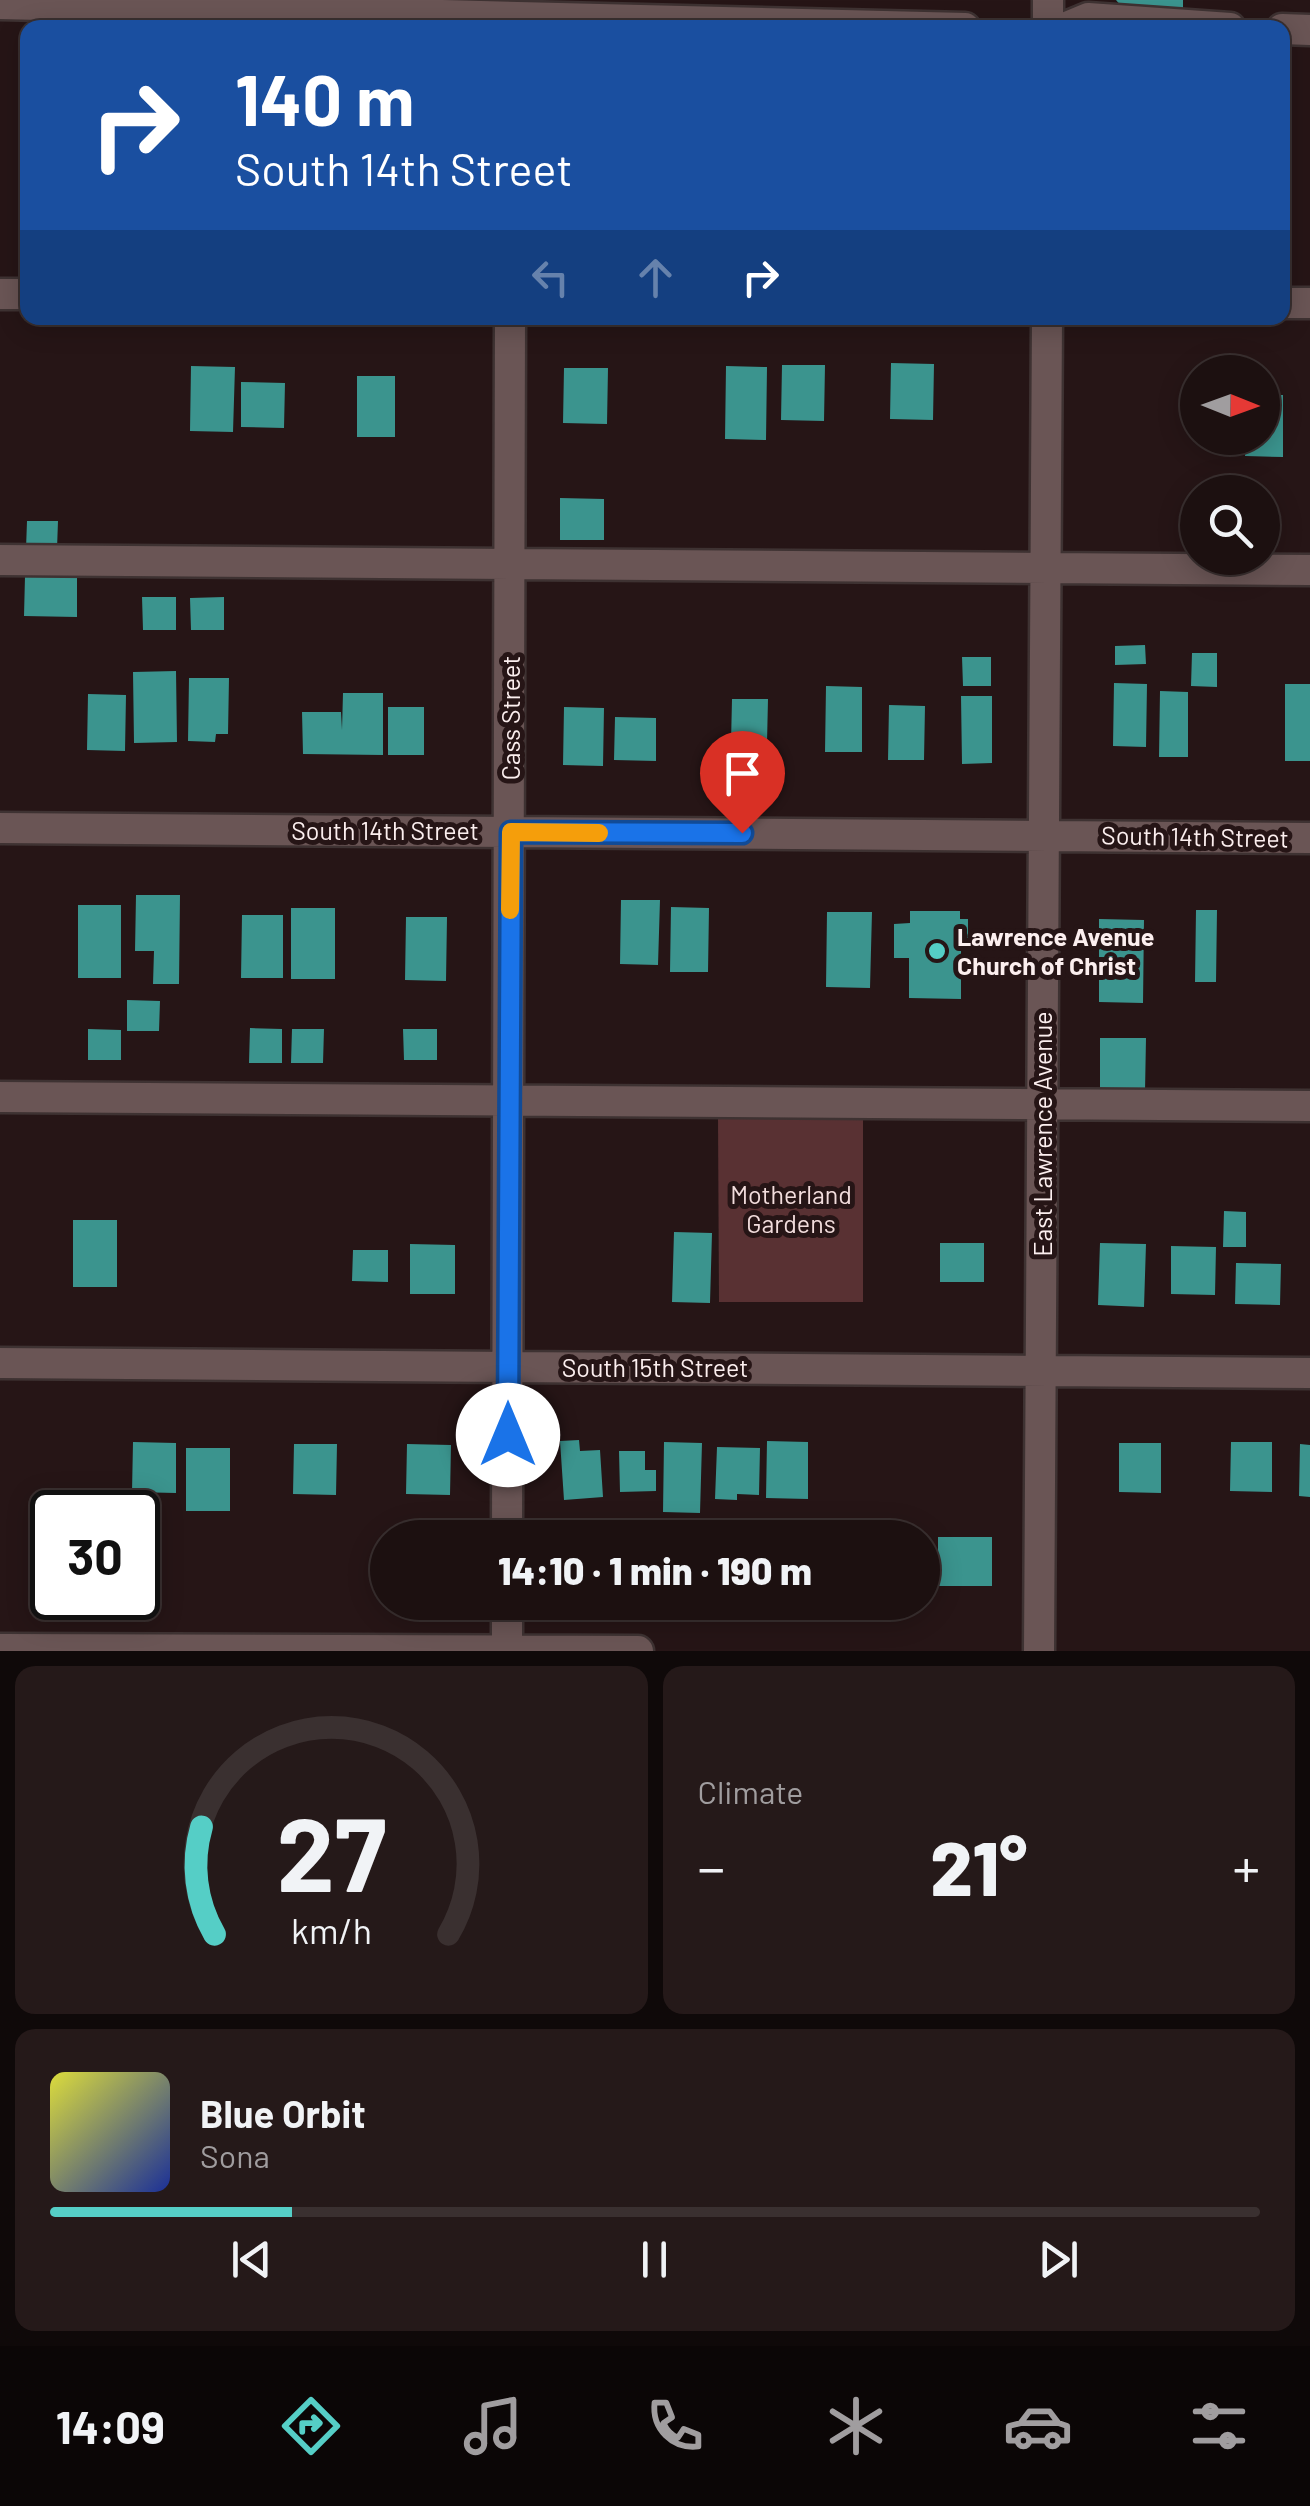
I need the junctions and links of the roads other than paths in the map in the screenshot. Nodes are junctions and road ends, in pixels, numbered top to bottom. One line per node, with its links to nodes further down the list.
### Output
1 (0, 4): 2 (street)
2 (514, 14): 3 (street)
3 (707, 20)
4 (1083, 20): 5 (street)
5 (1116, 20)
6 (510, 325): 9 (street, Cass Street)
7 (1047, 325): 10 (street, East Lawrence Avenue)
8 (0, 560): 9 (street)
9 (512, 562): 10 (street); 13 (street, Cass Street)
10 (1044, 568): 11 (street); 14 (street, East Lawrence Avenue)
11 (1310, 570)
12 (0, 828): 13 (street, South 14th Street)
13 (511, 832): 14 (street, South 14th Street); 17 (street, Cass Street)
14 (1044, 835): 15 (street, South 14th Street); 18 (street, East Lawrence Avenue)
15 (1310, 838)
16 (0, 1096): 17 (street)
17 (509, 1101): 18 (street); 21 (street, Cass Street)
18 (1043, 1104): 19 (street); 22 (street, East Lawrence Avenue)
19 (1310, 1106)
20 (0, 1363): 21 (street, South 15th Street)
21 (508, 1366): 22 (street, South 15th Street); 24 (street, Cass Street)
22 (1042, 1370): 23 (street, South 15th Street); 29 (street, East Lawrence Avenue)
23 (1310, 1373)
24 (507, 1520)
25 (507, 1620): 27 (street)
26 (0, 1649): 27 (street)
27 (507, 1651): 28 (street)
28 (638, 1651)
29 (1040, 1651)

